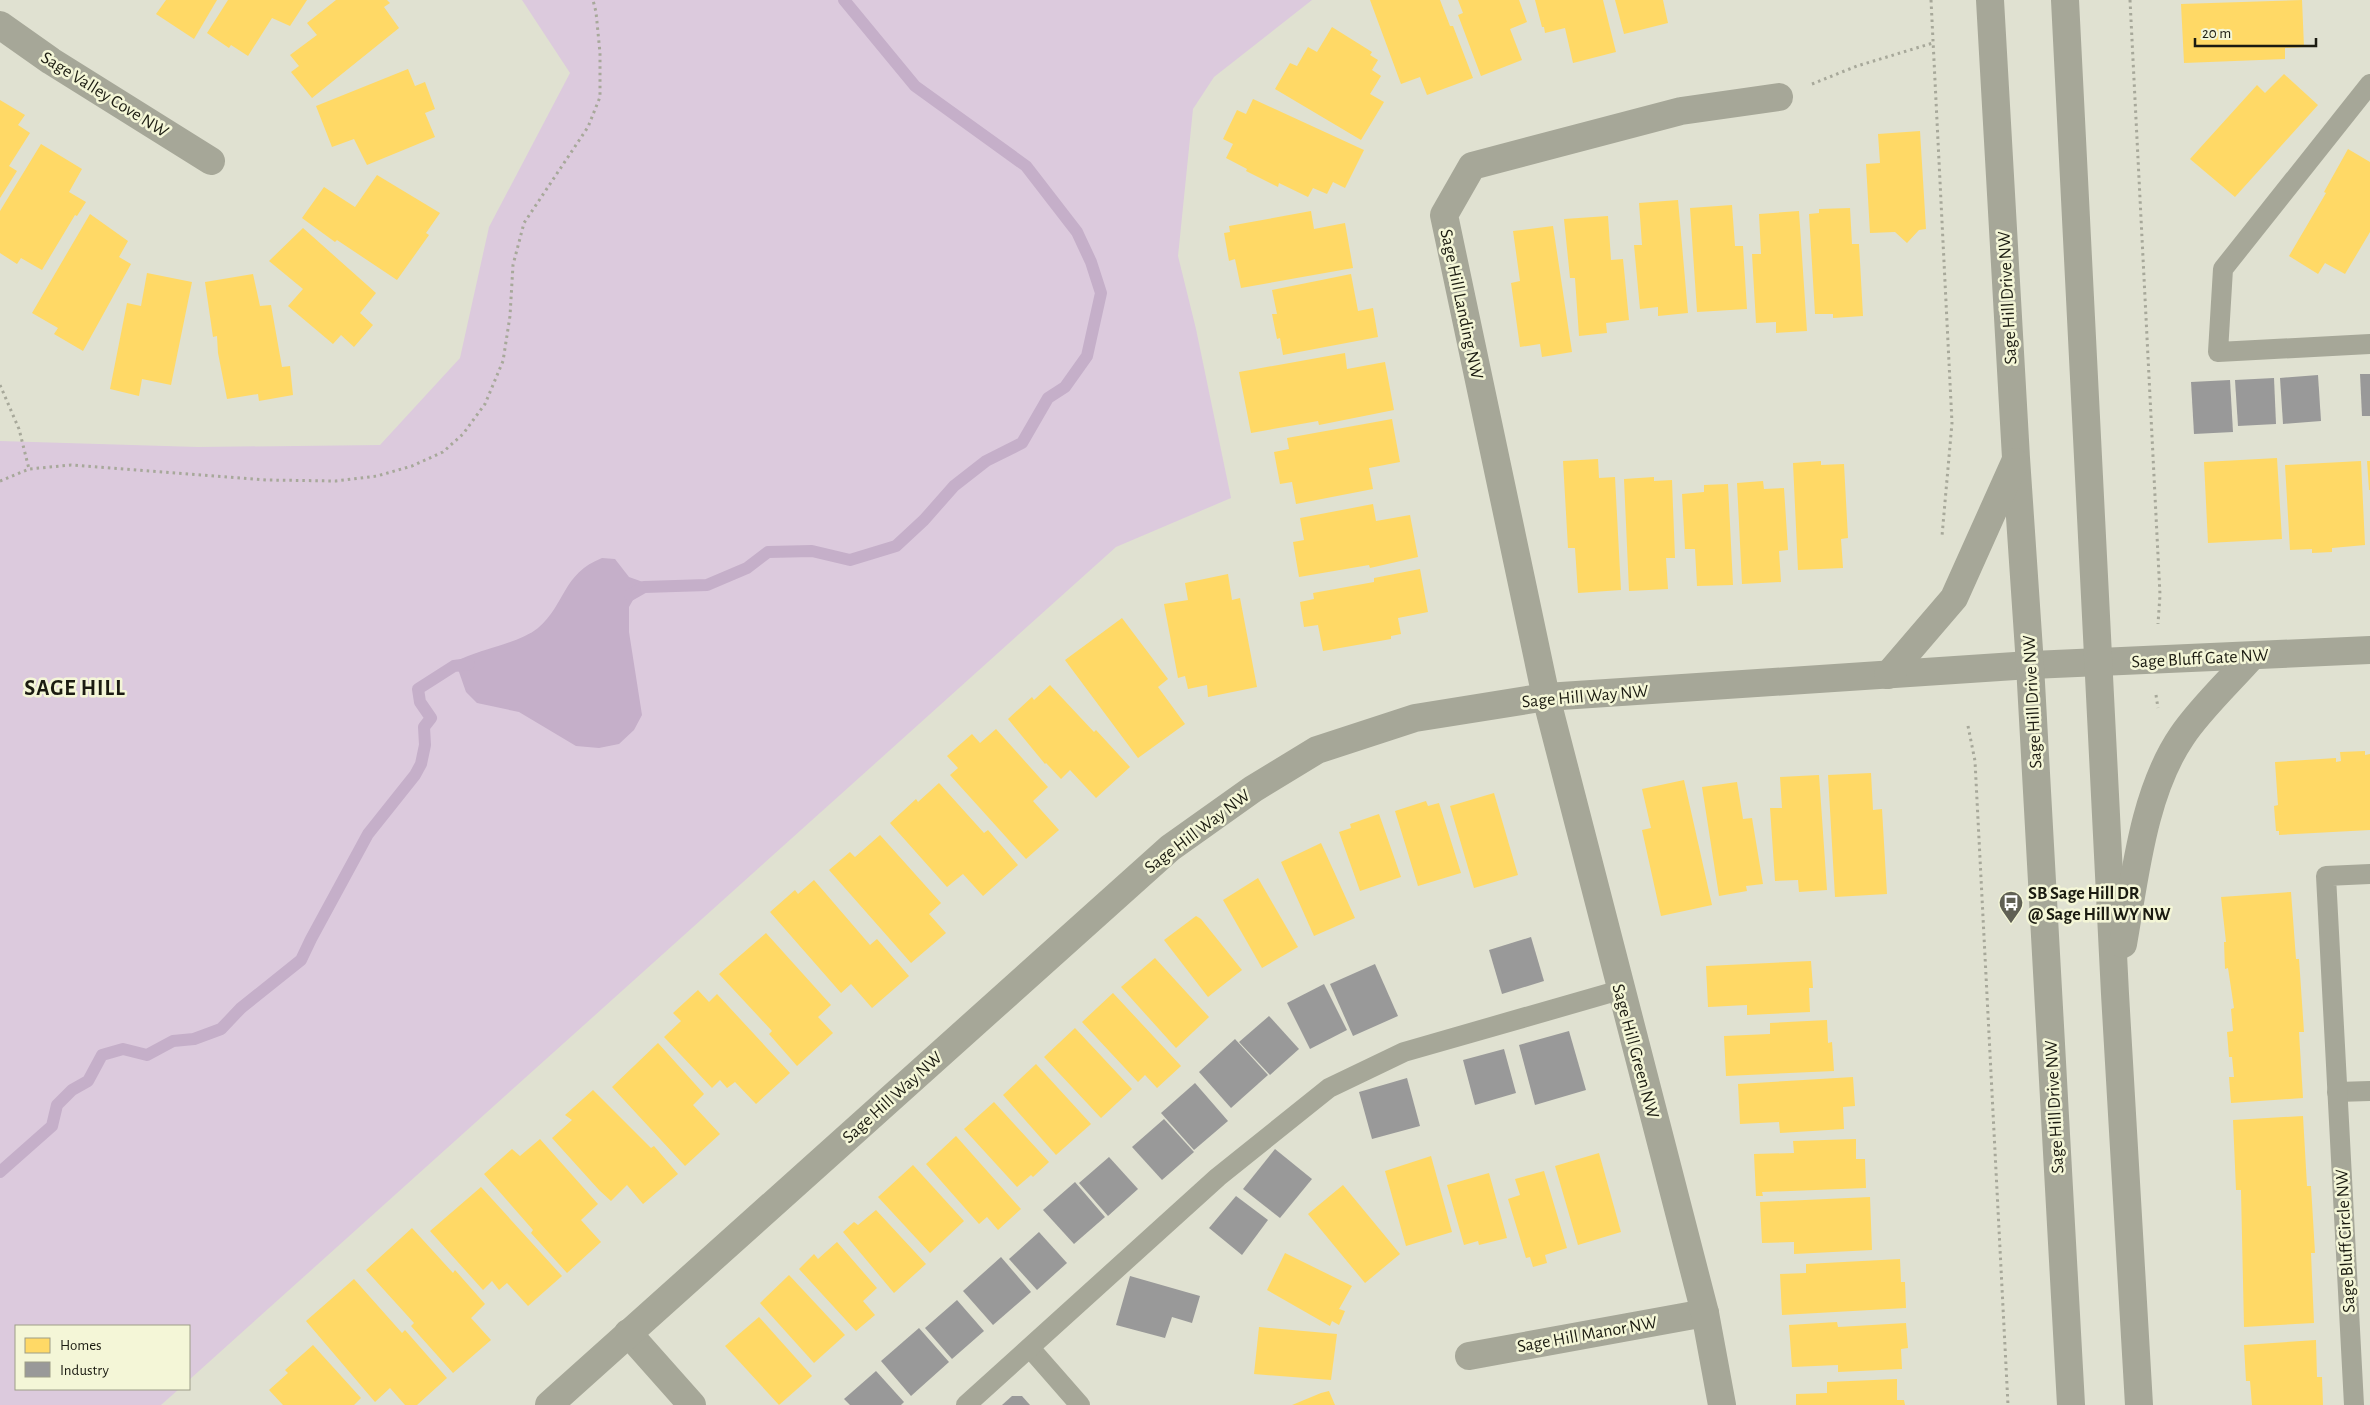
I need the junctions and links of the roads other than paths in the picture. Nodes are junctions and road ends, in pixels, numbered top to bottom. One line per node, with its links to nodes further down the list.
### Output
1 (1990, 0): 8 (street, Sage Hill Drive NW)
2 (2065, 0): 11 (street)
3 (0, 25): 6 (street, Sage Valley Cove NW)
4 (2370, 84): 7 (lane)
5 (1779, 97): 14 (street, Sage Hill Landing NW)
6 (212, 161)
7 (2370, 344)
8 (2016, 458): 12 (street, Sage Hill Drive NW); 13 (street)
9 (2370, 650): 10 (street, Sage Bluff Gate NW)
10 (2252, 656): 11 (street, Sage Bluff Gate NW); 17 (street)
11 (2097, 662): 12 (street, Sage Bluff Gate NW); 17 (street)
12 (2030, 665): 13 (street, Sage Hill Way NW); 30 (street, Sage Hill Drive NW)
13 (1888, 675): 14 (street, Sage Hill Way NW)
14 (1546, 697): 16 (street, Sage Hill Green NW); 21 (street, Sage Hill Way NW)
15 (2370, 874): 19 (lane, Sage Bluff Circle NW)
16 (1620, 990): 20 (street, Sage Hill Green NW); 22 (lane)
17 (2115, 994): 31 (street)
18 (2370, 1091): 19 (lane)
19 (2337, 1092): 24 (lane, Sage Bluff Circle NW)
20 (1705, 1313): 23 (street, Sage Hill Manor NW); 29 (street, Sage Hill Green NW)
21 (628, 1333): 25 (street, Sage Hill Way NW); 26 (street)
22 (1030, 1348): 27 (lane); 28 (lane)
23 (1469, 1356)
24 (2359, 1395)
25 (549, 1405)
26 (692, 1405)
27 (966, 1405)
28 (1080, 1405)
29 (1722, 1405)
30 (2070, 1405)
31 (2139, 1405)

